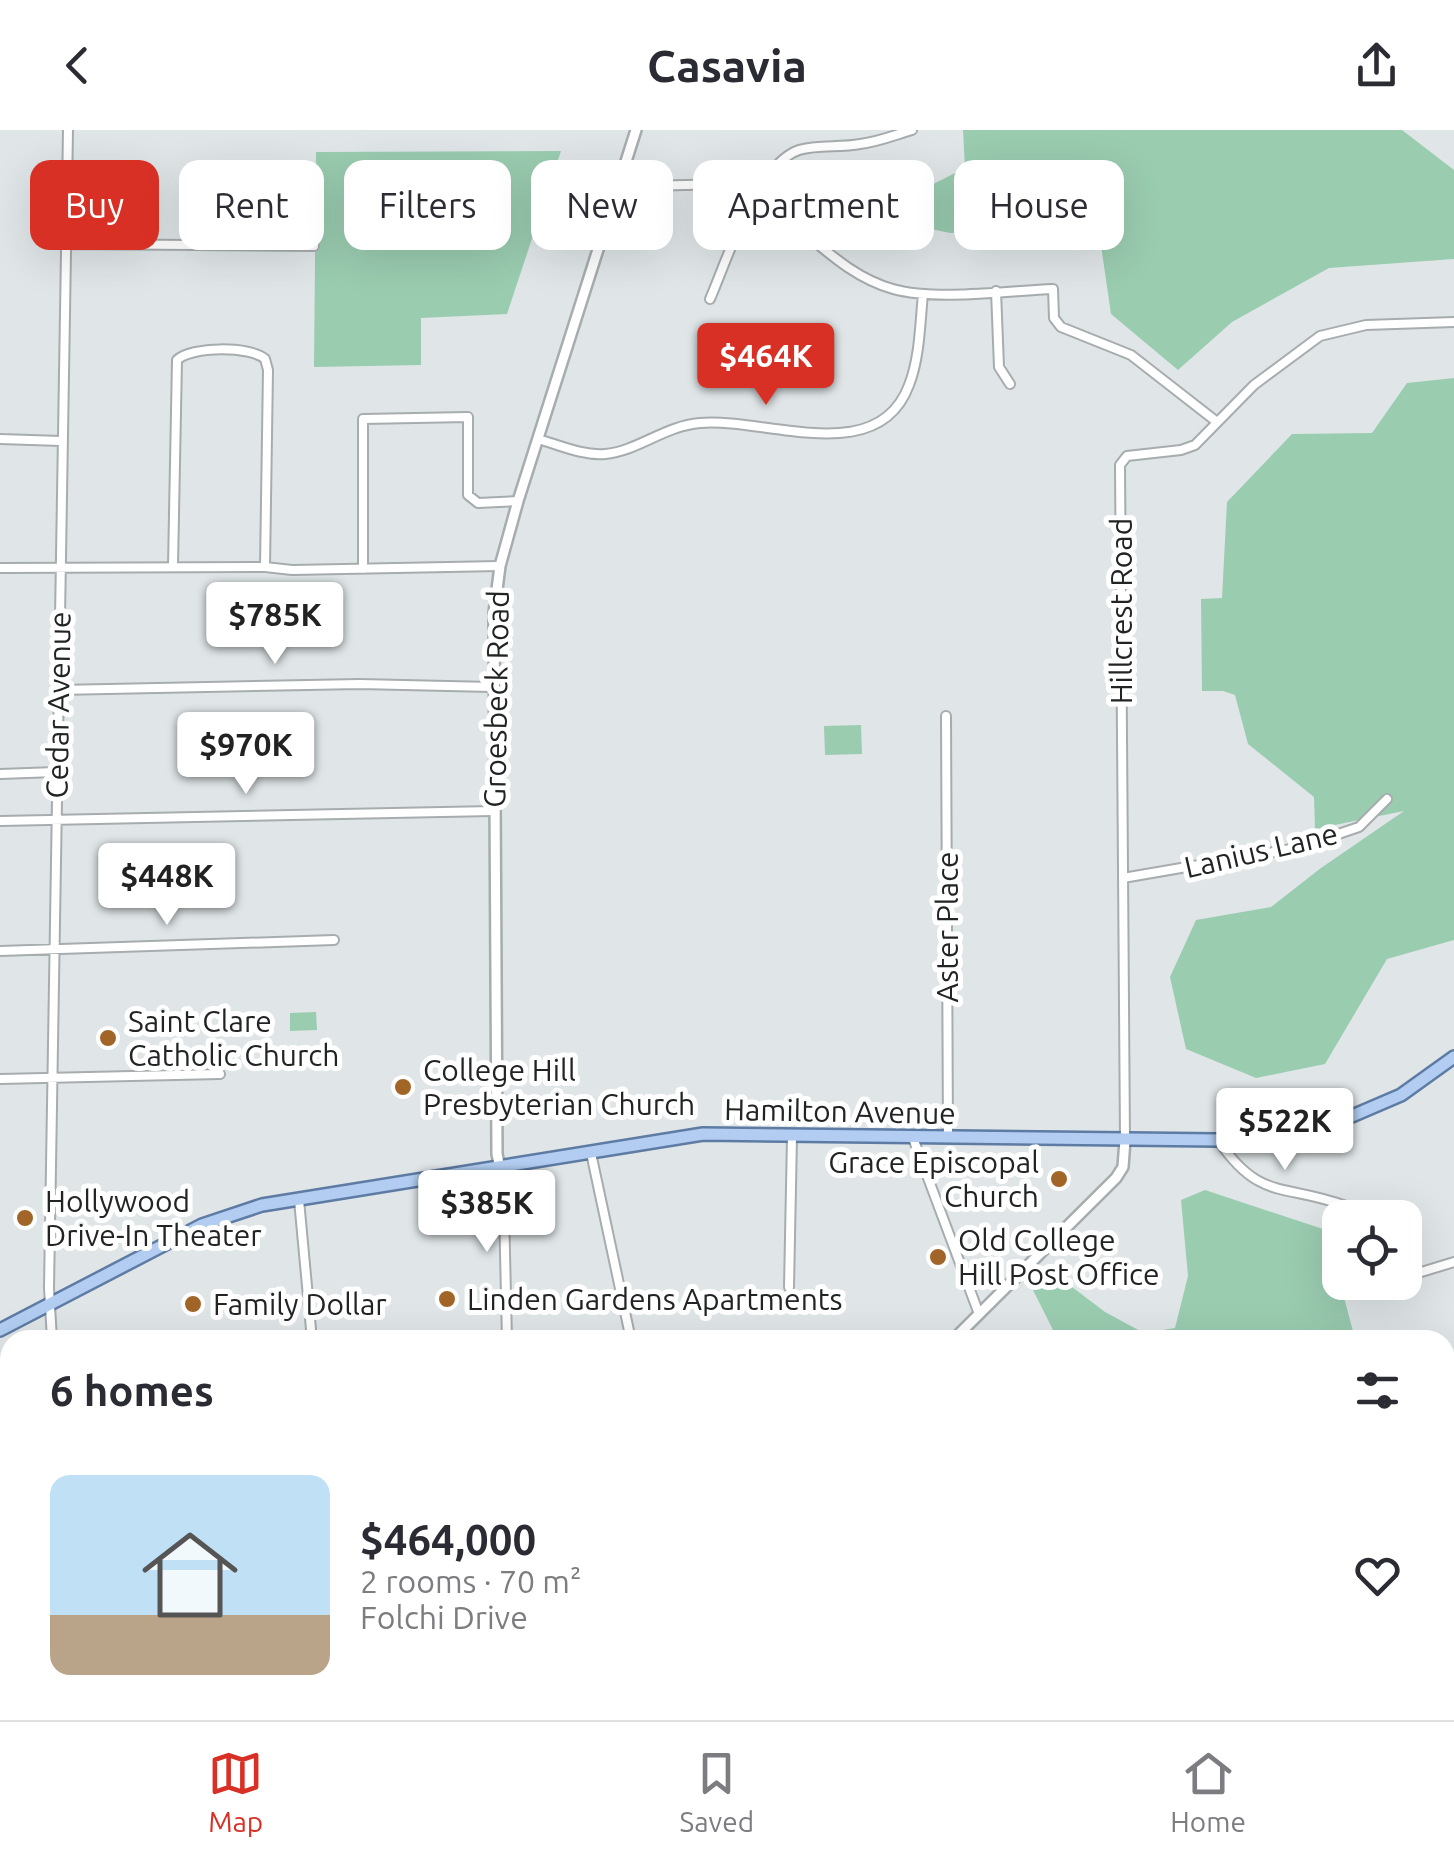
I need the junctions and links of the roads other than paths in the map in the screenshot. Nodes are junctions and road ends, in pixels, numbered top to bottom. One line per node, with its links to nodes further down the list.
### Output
1 (68, 130): 4 (street, Cedar Avenue)
2 (636, 130): 5 (street, Groesbeck Road)
3 (912, 130): 6 (street)
4 (68, 160)
5 (627, 160)
6 (784, 160)
7 (67, 250): 19 (street, Cedar Avenue)
8 (598, 250): 18 (street, Groesbeck Road)
9 (732, 250): 13 (street)
10 (824, 250): 12 (street)
11 (996, 291): 12 (street); 15 (street); 16 (street)
12 (924, 294): 18 (street)
13 (710, 299)
14 (1454, 322): 16 (street, Hillcrest Road)
15 (1010, 384)
16 (1217, 422): 36 (street, Hillcrest Road)
17 (0, 439): 19 (street)
18 (538, 439): 20 (street, Groesbeck Road)
19 (61, 440): 26 (street, Cedar Avenue)
20 (518, 501): 22 (street, Groesbeck Road); 25 (street)
21 (172, 566): 23 (street); 23 (street); 26 (street)
22 (500, 566): 25 (street); 27 (street, Groesbeck Road)
23 (264, 567): 25 (street)
24 (0, 568): 26 (street)
25 (363, 568)
26 (60, 570): 28 (street, Cedar Avenue)
27 (492, 687): 28 (street); 33 (street, Groesbeck Road)
28 (58, 690): 30 (street, Cedar Avenue)
29 (946, 716): 44 (street, Aster Place)
30 (56, 772): 31 (street); 34 (street, Cedar Avenue)
31 (0, 774)
32 (1387, 799): 36 (street, Lanius Lane)
33 (493, 810): 34 (street); 50 (street, Groesbeck Road)
34 (56, 819): 35 (street); 38 (street, Cedar Avenue)
35 (0, 821)
36 (1123, 878): 47 (street, Hillcrest Road)
37 (334, 940): 38 (street)
38 (54, 950): 39 (street); 42 (street, Cedar Avenue)
39 (0, 951)
40 (1454, 1057): 48 (main road, Hamilton Avenue)
41 (220, 1074): 42 (street)
42 (52, 1078): 43 (street); 56 (street, Cedar Avenue)
43 (0, 1079)
44 (948, 1137): 46 (main road, Hamilton Avenue); 47 (main road, Hamilton Avenue)
45 (792, 1138): 46 (main road, Hamilton Avenue); 49 (main road, Hamilton Avenue); 55 (street)
46 (912, 1138): 57 (street)
47 (1125, 1140): 48 (main road, Hamilton Avenue); 57 (street)
48 (1218, 1140): 52 (street)
49 (590, 1152): 50 (main road, Hamilton Avenue); 62 (street)
50 (500, 1168): 51 (main road, Hamilton Avenue); 61 (street)
51 (299, 1200): 56 (main road, Hamilton Avenue); 60 (street)
52 (1329, 1200)
53 (1454, 1262): 54 (street)
54 (1422, 1272)
55 (790, 1288)
56 (50, 1304): 58 (main road, Hamilton Avenue); 59 (street, Cedar Avenue)
57 (979, 1314): 63 (street)
58 (0, 1330)
59 (51, 1330)
60 (311, 1330)
61 (507, 1330)
62 (629, 1330)
63 (963, 1330)

